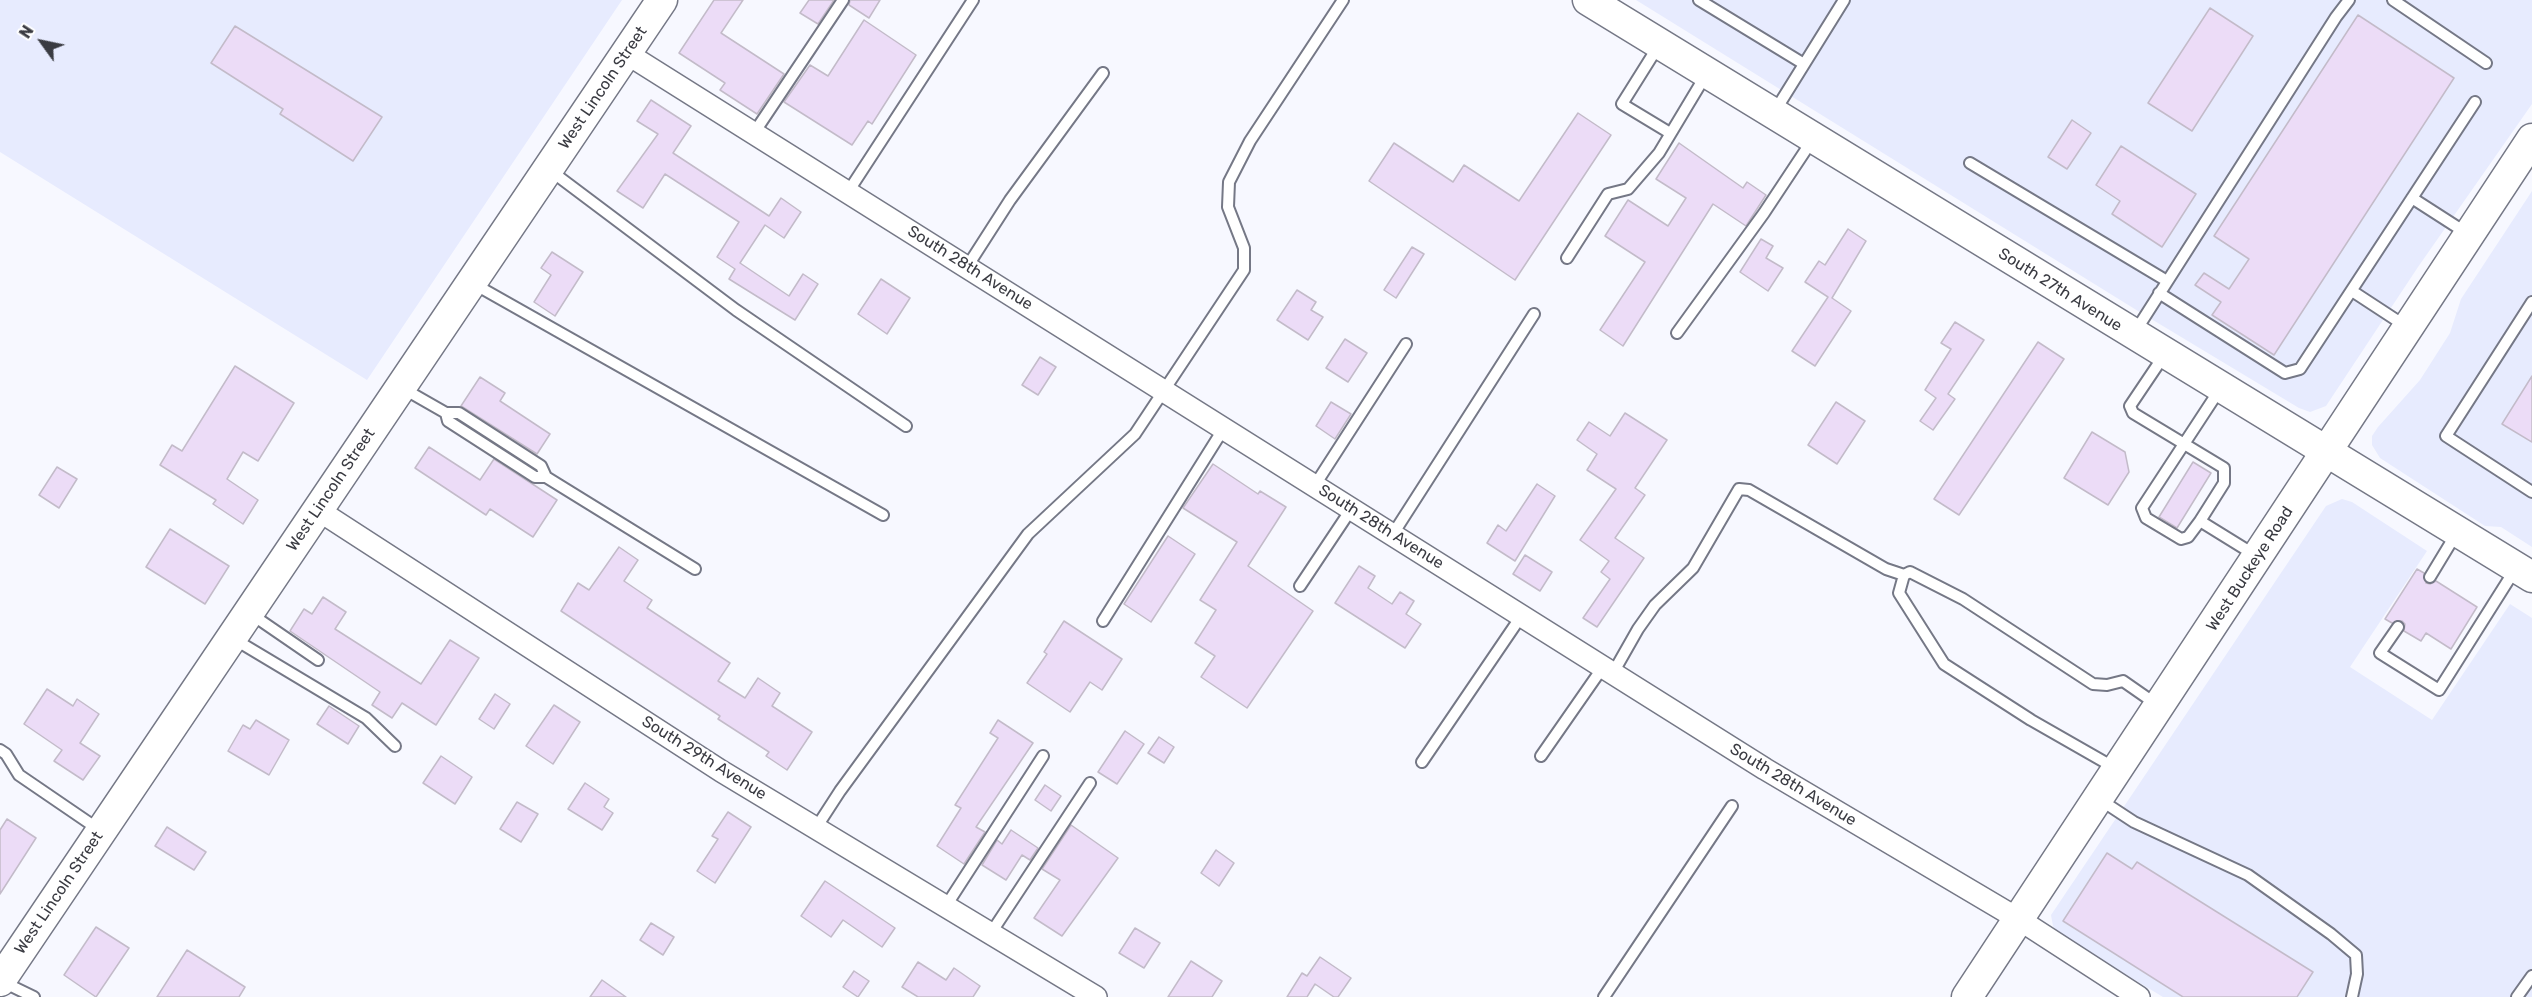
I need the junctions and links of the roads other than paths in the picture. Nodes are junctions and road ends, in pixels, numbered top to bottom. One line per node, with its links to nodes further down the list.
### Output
1 (662, 0): 11 (main road, West Lincoln Street)
2 (843, 0): 18 (lane)
3 (973, 0): 24 (lane)
4 (1343, 0): 42 (lane)
5 (1588, 0): 10 (main road, South 27th Avenue)
6 (1699, 0): 13 (lane)
7 (1844, 0): 13 (lane)
8 (2349, 0): 29 (lane)
9 (2392, 0): 12 (lane)
10 (1660, 44): 15 (main road, South 27th Avenue); 19 (lane)
11 (626, 53): 18 (street, South 28th Avenue); 23 (main road, West Lincoln Street)
12 (2486, 63)
13 (1804, 64): 17 (lane)
14 (1103, 73): 28 (lane)
15 (1707, 73): 17 (main road, South 27th Avenue); 19 (lane)
16 (2475, 102): 25 (lane)
17 (1773, 114): 20 (main road, South 27th Avenue)
18 (754, 133): 24 (street, South 28th Avenue)
19 (1670, 133): 27 (lane)
20 (1814, 139): 36 (lane); 37 (main road, South 27th Avenue)
21 (2532, 139): 26 (main road, West Buckeye Road)
22 (1970, 163): 29 (lane)
23 (548, 169): 30 (main road, West Lincoln Street); 43 (lane)
24 (848, 192): 28 (street, South 28th Avenue)
25 (2412, 198): 26 (lane); 31 (lane)
26 (2469, 234): 35 (main road, West Buckeye Road)
27 (1567, 258)
28 (967, 267): 42 (street, South 28th Avenue)
29 (2167, 281): 32 (lane)
30 (471, 283): 40 (main road, West Lincoln Street); 51 (lane)
31 (2352, 291): 32 (lane); 35 (lane)
32 (2159, 293): 37 (lane)
33 (2532, 302): 48 (lane)
34 (1534, 314): 54 (lane)
35 (2408, 328): 46 (main road, West Buckeye Road)
36 (1677, 333)
37 (2133, 335): 39 (main road, South 27th Avenue)
38 (1406, 344): 47 (lane)
39 (2165, 354): 41 (main road, South 27th Avenue); 45 (lane)
40 (401, 387): 50 (main road, West Lincoln Street); 56 (lane)
41 (2220, 388): 45 (lane); 46 (main road, South 27th Avenue)
42 (1164, 391): 44 (street, South 28th Avenue); 78 (lane)
43 (906, 426)
44 (1224, 428): 47 (street, South 28th Avenue); 63 (lane)
45 (2184, 444): 52 (lane); 52 (lane)
46 (2326, 453): 53 (main road, South 27th Avenue); 55 (main road, West Buckeye Road)
47 (1315, 485): 49 (street, South 28th Avenue)
48 (2532, 492)
49 (1352, 508): 54 (street, South 28th Avenue); 60 (lane)
50 (318, 510): 61 (main road, West Lincoln Street); 78 (street, South 29th Avenue)
51 (883, 515)
52 (2200, 521): 55 (lane)
53 (2457, 532): 57 (main road, South 27th Avenue); 59 (lane)
54 (1393, 534): 62 (street, South 28th Avenue)
55 (2258, 557): 68 (main road, West Buckeye Road)
56 (695, 568)
57 (2524, 572): 64 (lane)
58 (1904, 575): 67 (lane); 68 (lane); 74 (lane)
59 (2430, 577)
60 (1299, 586)
61 (249, 612): 65 (main road, West Lincoln Street); 66 (lane)
62 (1522, 615): 67 (street, South 28th Avenue); 73 (lane)
63 (1103, 621)
64 (2398, 627)
65 (231, 638): 69 (lane); 79 (main road, West Lincoln Street)
66 (318, 660)
67 (1608, 670): 72 (lane); 81 (street, South 28th Avenue)
68 (2160, 706): 74 (main road, West Buckeye Road)
69 (395, 746)
70 (0, 750): 79 (lane)
71 (1043, 756): 80 (lane)
72 (1541, 756)
73 (1422, 762)
74 (2118, 770): 76 (main road, West Buckeye Road)
75 (1090, 783): 82 (lane)
76 (2099, 799): 81 (main road, West Buckeye Road); 90 (lane)
77 (1732, 806): 87 (lane)
78 (816, 828): 80 (street, South 29th Avenue)
79 (101, 831): 84 (main road, West Lincoln Street)
80 (946, 906): 82 (street, South 29th Avenue)
81 (2020, 920): 88 (main road, West Buckeye Road); 89 (street, South 28th Avenue)
82 (991, 933): 86 (street, South 29th Avenue)
83 (2532, 976): 91 (lane)
84 (0, 981): 85 (lane)
85 (34, 997)
86 (1096, 997)
87 (1604, 997)
88 (1967, 997)
89 (2139, 997)
90 (2352, 997)
91 (2517, 997)

